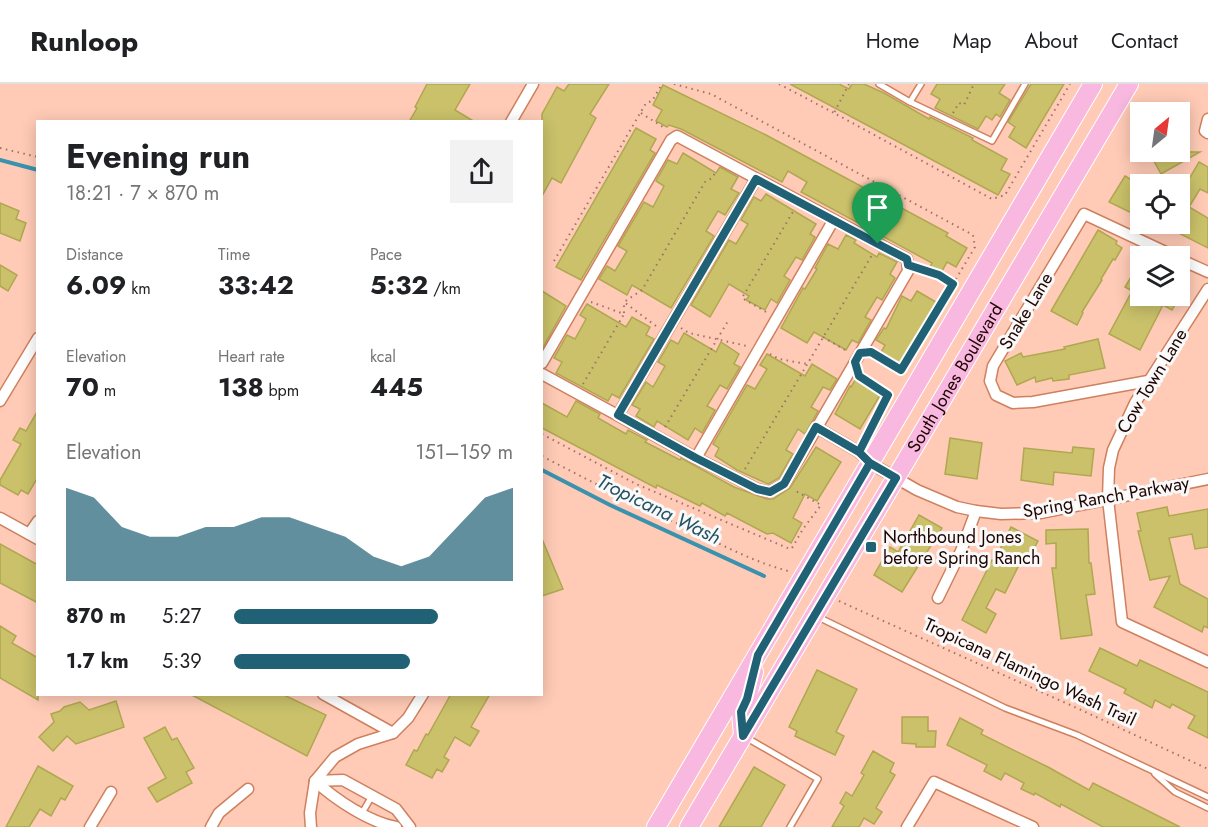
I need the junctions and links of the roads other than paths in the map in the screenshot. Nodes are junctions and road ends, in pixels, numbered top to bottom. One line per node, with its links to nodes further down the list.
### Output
1 (533, 84): 9 (street)
2 (879, 84): 7 (lane)
3 (921, 84): 7 (lane)
4 (1025, 84): 7 (lane)
5 (1093, 84): 25 (main road, South Jones Boulevard)
6 (1129, 84): 26 (main road, South Jones Boulevard)
7 (910, 102)
8 (1208, 119): 10 (street)
9 (513, 120)
10 (1207, 132)
11 (756, 179): 12 (street); 18 (street); 22 (street)
12 (833, 221): 23 (street); 24 (street)
13 (1153, 246): 20 (street, Snake Lane)
14 (1190, 264): 15 (street)
15 (1208, 272)
16 (1208, 289): 20 (street, Cow Town Lane)
17 (36, 341): 21 (street)
18 (543, 361)
19 (543, 375): 22 (street)
20 (1148, 381): 28 (street, Cow Town Lane)
21 (0, 401)
22 (618, 415): 24 (street)
23 (816, 427): 24 (street); 25 (street, Spring Ranch Parkway)
24 (696, 458)
25 (865, 458): 26 (street, Spring Ranch Parkway); 34 (main road, South Jones Boulevard)
26 (896, 478): 29 (street, Spring Ranch Parkway); 33 (main road, South Jones Boulevard)
27 (1208, 479): 28 (street, Spring Ranch Parkway)
28 (1108, 499): 29 (street, Spring Ranch Parkway); 35 (street, Cow Town Lane)
29 (976, 511): 32 (street)
30 (0, 518): 31 (street)
31 (33, 537)
32 (938, 598)
33 (815, 615): 39 (main road, South Jones Boulevard); 40 (lane)
34 (758, 655): 39 (main road); 53 (main road, South Jones Boulevard)
35 (1208, 662)
36 (327, 696): 38 (street)
37 (422, 696): 38 (street)
38 (393, 733): 41 (street)
39 (743, 736): 54 (main road, South Jones Boulevard); 55 (lane)
40 (1149, 769): 45 (lane); 46 (lane)
41 (315, 781): 44 (street); 47 (street); 50 (street)
42 (248, 789): 49 (street)
43 (111, 792): 48 (street)
44 (372, 796): 47 (lane); 52 (street)
45 (1208, 797)
46 (1208, 808)
47 (362, 813): 51 (street)
48 (90, 827)
49 (211, 827)
50 (312, 827)
51 (396, 827)
52 (410, 827)
53 (656, 827)
54 (688, 827)
55 (790, 827)
56 (907, 827): 57 (street)
57 (1033, 827)

